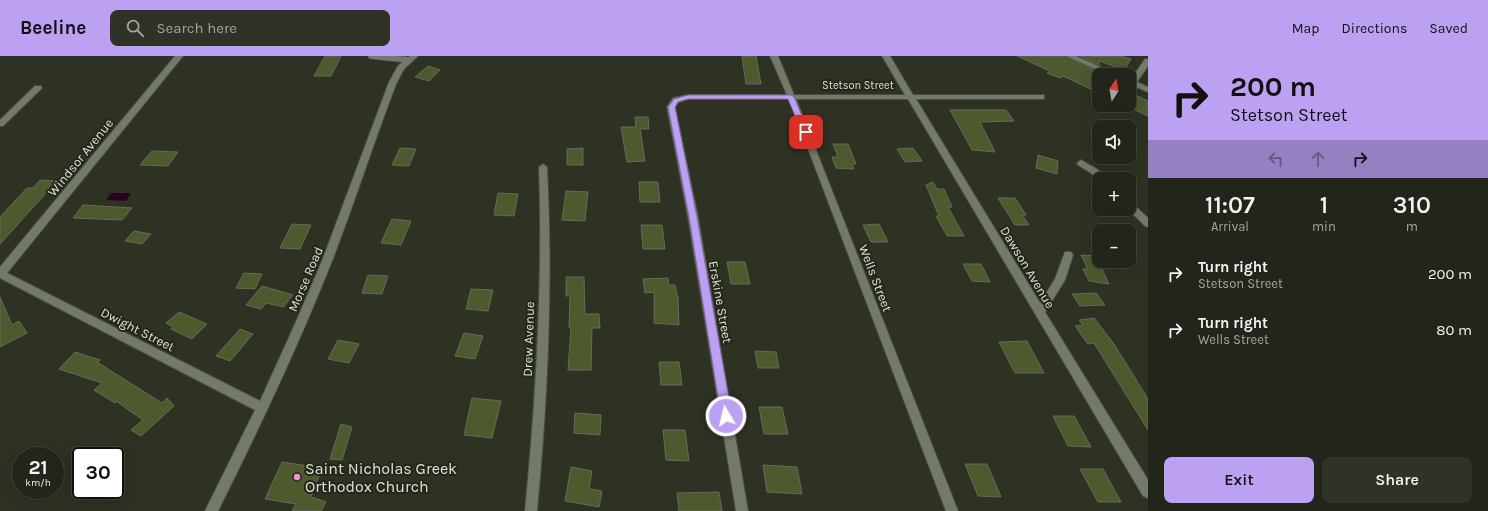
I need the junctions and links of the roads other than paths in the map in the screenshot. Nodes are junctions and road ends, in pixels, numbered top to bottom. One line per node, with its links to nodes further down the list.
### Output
1 (179, 56): 24 (street, Windsor Avenue)
2 (371, 56): 6 (lane)
3 (774, 56): 14 (street, Wells Street)
4 (886, 56): 13 (street, Dawson Avenue)
5 (1070, 56): 8 (street)
6 (412, 58): 26 (street, Morse Road)
7 (1148, 61): 9 (street)
8 (1098, 68)
9 (1136, 76)
10 (1136, 84): 12 (street)
11 (38, 88): 17 (street)
12 (1148, 90)
13 (909, 96): 14 (street, Stetson Street); 15 (street, Stetson Street); 25 (street, Dawson Avenue)
14 (791, 97): 16 (street, Stetson Street); 31 (street, Wells Street)
15 (1041, 97)
16 (676, 100): 30 (street, Erskine Street)
17 (0, 124)
18 (1081, 163): 20 (street)
19 (543, 167): 29 (street, Drew Avenue)
20 (1093, 172)
21 (1136, 212): 22 (street)
22 (1148, 224)
23 (1068, 255): 25 (street)
24 (0, 274): 26 (street, Dwight Street)
25 (1040, 312): 27 (street, Dawson Avenue)
26 (263, 408): 28 (street, Morse Road)
27 (1148, 492)
28 (211, 511)
29 (531, 511)
30 (742, 511)
31 (952, 511)

